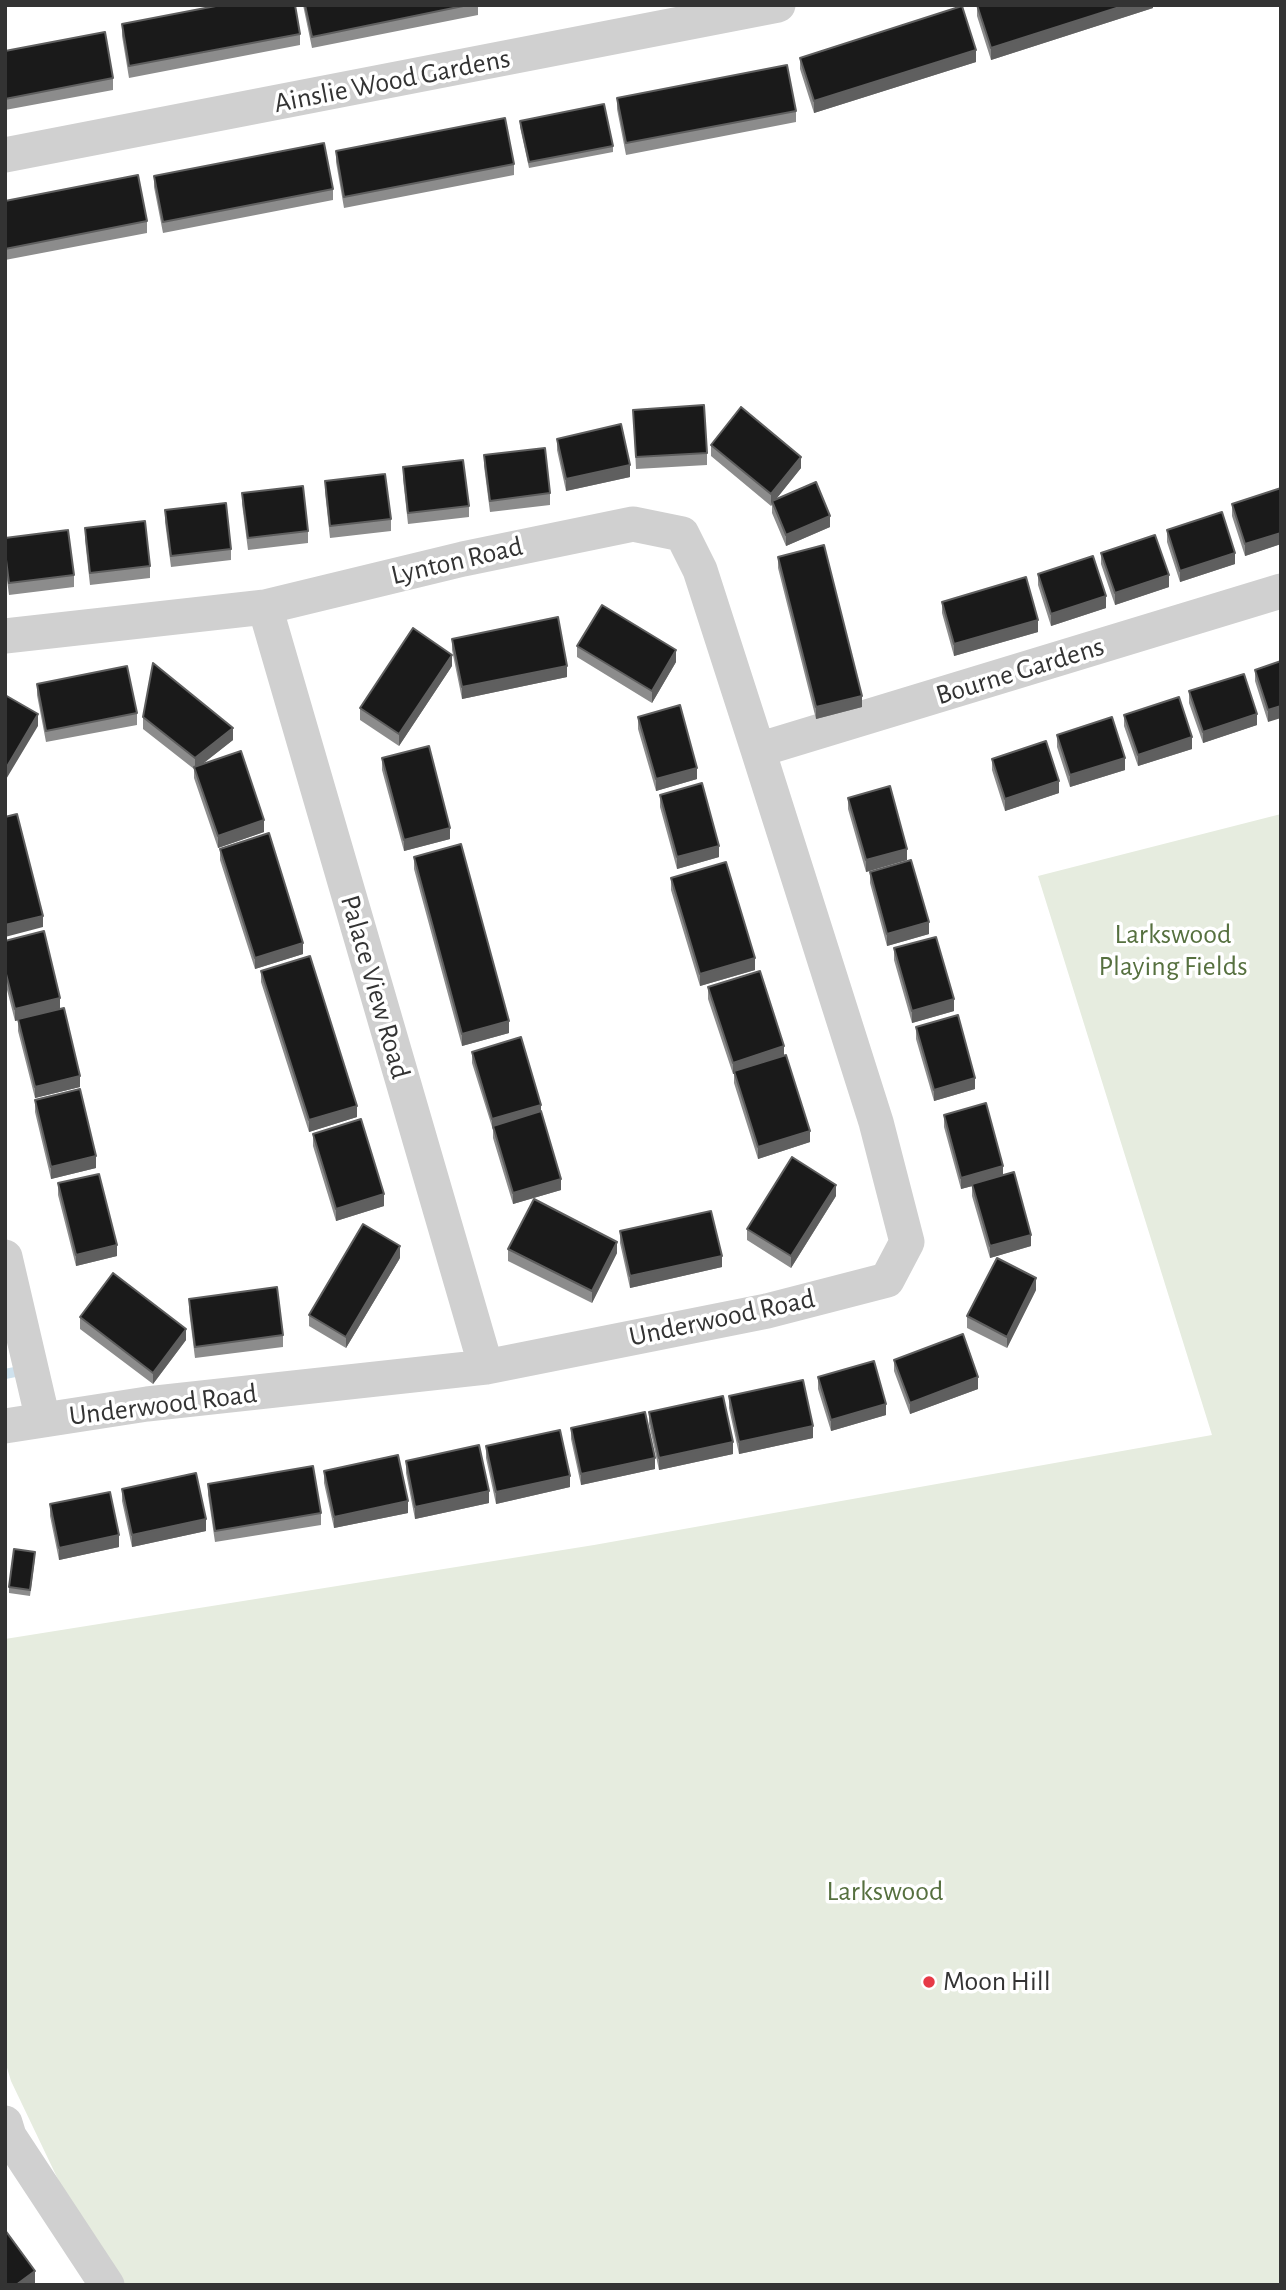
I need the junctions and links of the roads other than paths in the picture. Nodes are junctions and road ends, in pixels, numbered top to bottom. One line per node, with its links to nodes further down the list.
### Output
1 (778, 5): 2 (street, Ainslie Wood Gardens)
2 (5, 155)
3 (1281, 591): 6 (street, Bourne Gardens)
4 (265, 607): 5 (street, Lynton Road); 6 (street, Lynton Road); 8 (street, Palace View Road)
5 (5, 636)
6 (758, 750): 8 (street, Underwood Road)
7 (5, 1257): 9 (street)
8 (486, 1367): 9 (street, Underwood Road)
9 (43, 1420): 10 (street, Underwood Road)
10 (5, 1426)
11 (5, 2123): 12 (street)
12 (107, 2285)

